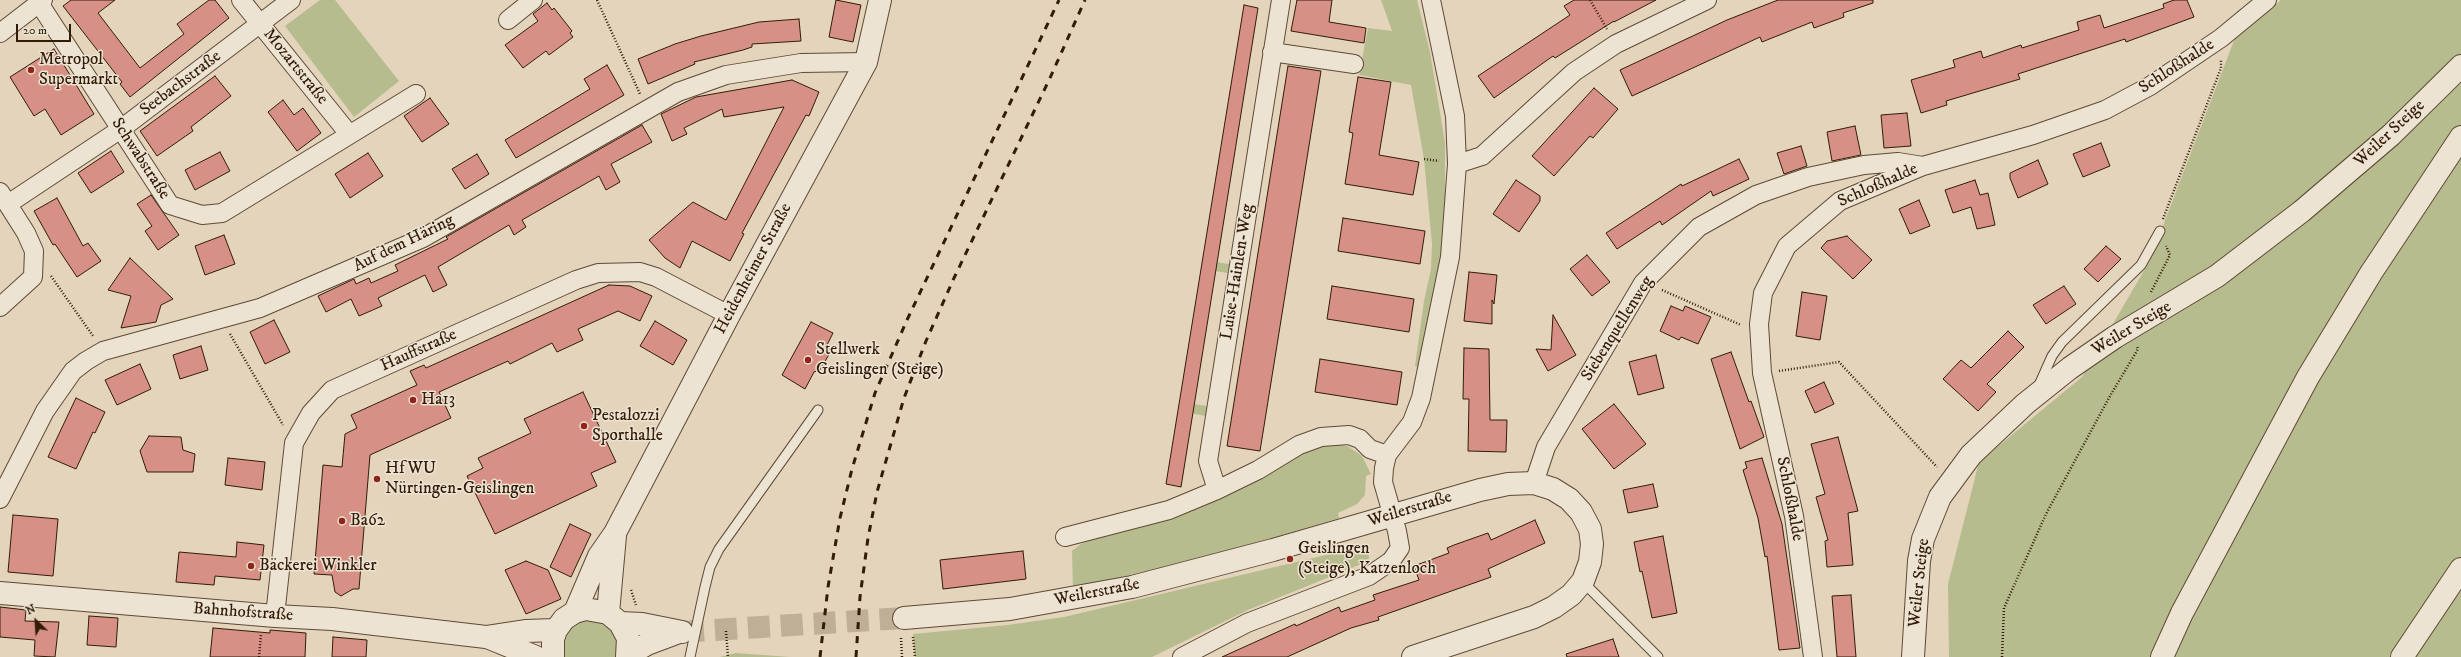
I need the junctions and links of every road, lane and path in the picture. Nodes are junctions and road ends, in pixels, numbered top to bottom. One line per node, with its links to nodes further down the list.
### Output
1 (241, 0): 14 (street, Mozartstraße)
2 (292, 0): 14 (street, Seebachstraße)
3 (533, 0): 13 (street)
4 (597, 0): 22 (path)
5 (880, 0): 18 (street, Heidenheimer Straße)
6 (1282, 0): 17 (street, Luise-Hainlen-Weg)
7 (1431, 0): 26 (street)
8 (1590, 0): 12 (path)
9 (1707, 0): 26 (street)
10 (2267, 0): 16 (street, Schloßhalde)
11 (41, 1): 15 (street); 23 (street, Schwabstraße)
12 (1598, 14)
13 (508, 20)
14 (261, 24): 23 (street, Seebachstraße); 24 (street, Mozartstraße)
15 (0, 33)
16 (2221, 38): 27 (street, Schloßhalde); 29 (path)
17 (1272, 52): 19 (street); 46 (street, Luise-Hainlen-Weg)
18 (866, 62): 22 (street, Auf dem Häring); 34 (street, Heidenheimer Straße)
19 (1354, 64)
20 (2461, 66): 37 (street, Weiler Steige)
21 (416, 94): 24 (street, Schwabstraße)
22 (646, 109): 35 (street, Auf dem Häring)
23 (121, 129): 24 (street, Schwabstraße); 28 (street, Seebachstraße)
24 (349, 134)
25 (2461, 137): 73 (street)
26 (1457, 164): 43 (street)
27 (1923, 166): 31 (street, Siebenquellenweg); 39 (street, Schloßhalde)
28 (4, 198): 30 (street)
29 (2160, 231): 32 (path); 40 (lane)
30 (34, 251): 33 (street); 38 (path)
31 (1643, 283): 36 (path); 45 (street, Siebenquellenweg)
32 (2146, 297)
33 (0, 307)
34 (728, 315): 42 (street, Hauffstraße); 49 (street, Heidenheimer Straße)
35 (222, 319): 38 (street, Auf dem Häring); 42 (path)
36 (1736, 322)
37 (2131, 328): 40 (street, Weiler Steige); 72 (path)
38 (104, 351): 47 (street, Auf dem Häring)
39 (1762, 373): 44 (path); 70 (street, Schloßhalde)
40 (2034, 396): 71 (street, Weiler Steige)
41 (818, 410): 64 (lane)
42 (294, 443): 55 (street, Hauffstraße)
43 (1387, 455): 46 (street); 48 (street)
44 (1925, 456)
45 (1534, 483): 48 (street, Weilerstraße); 52 (street, Weilerstraße)
46 (1217, 490): 50 (street)
47 (0, 499)
48 (1393, 516): 57 (street, Weilerstraße); 67 (street)
49 (615, 533): 54 (street, Heidenheimer Straße); 56 (street, Heidenheimer Straße)
50 (1065, 536)
51 (2461, 569): 74 (street)
52 (1583, 581): 68 (street, Weilerstraße); 69 (lane)
53 (0, 593): 55 (street, Bahnhofstraße)
54 (575, 612): 56 (street); 58 (street)
55 (275, 616): 60 (street, Bahnhofstraße)
56 (614, 618): 61 (street); 61 (street)
57 (909, 626): 66 (path)
58 (556, 630): 60 (street, Bahnhofstraße); 63 (street)
59 (726, 631): 65 (path)
60 (486, 637): 62 (street, Bahnhofstraße)
61 (628, 656)
62 (536, 657)
63 (553, 657)
64 (690, 657)
65 (728, 657)
66 (915, 657)
67 (1182, 657)
68 (1412, 657)
69 (1658, 657)
70 (1813, 657)
71 (1913, 657)
72 (2002, 657)
73 (2162, 657)
74 (2402, 657)

